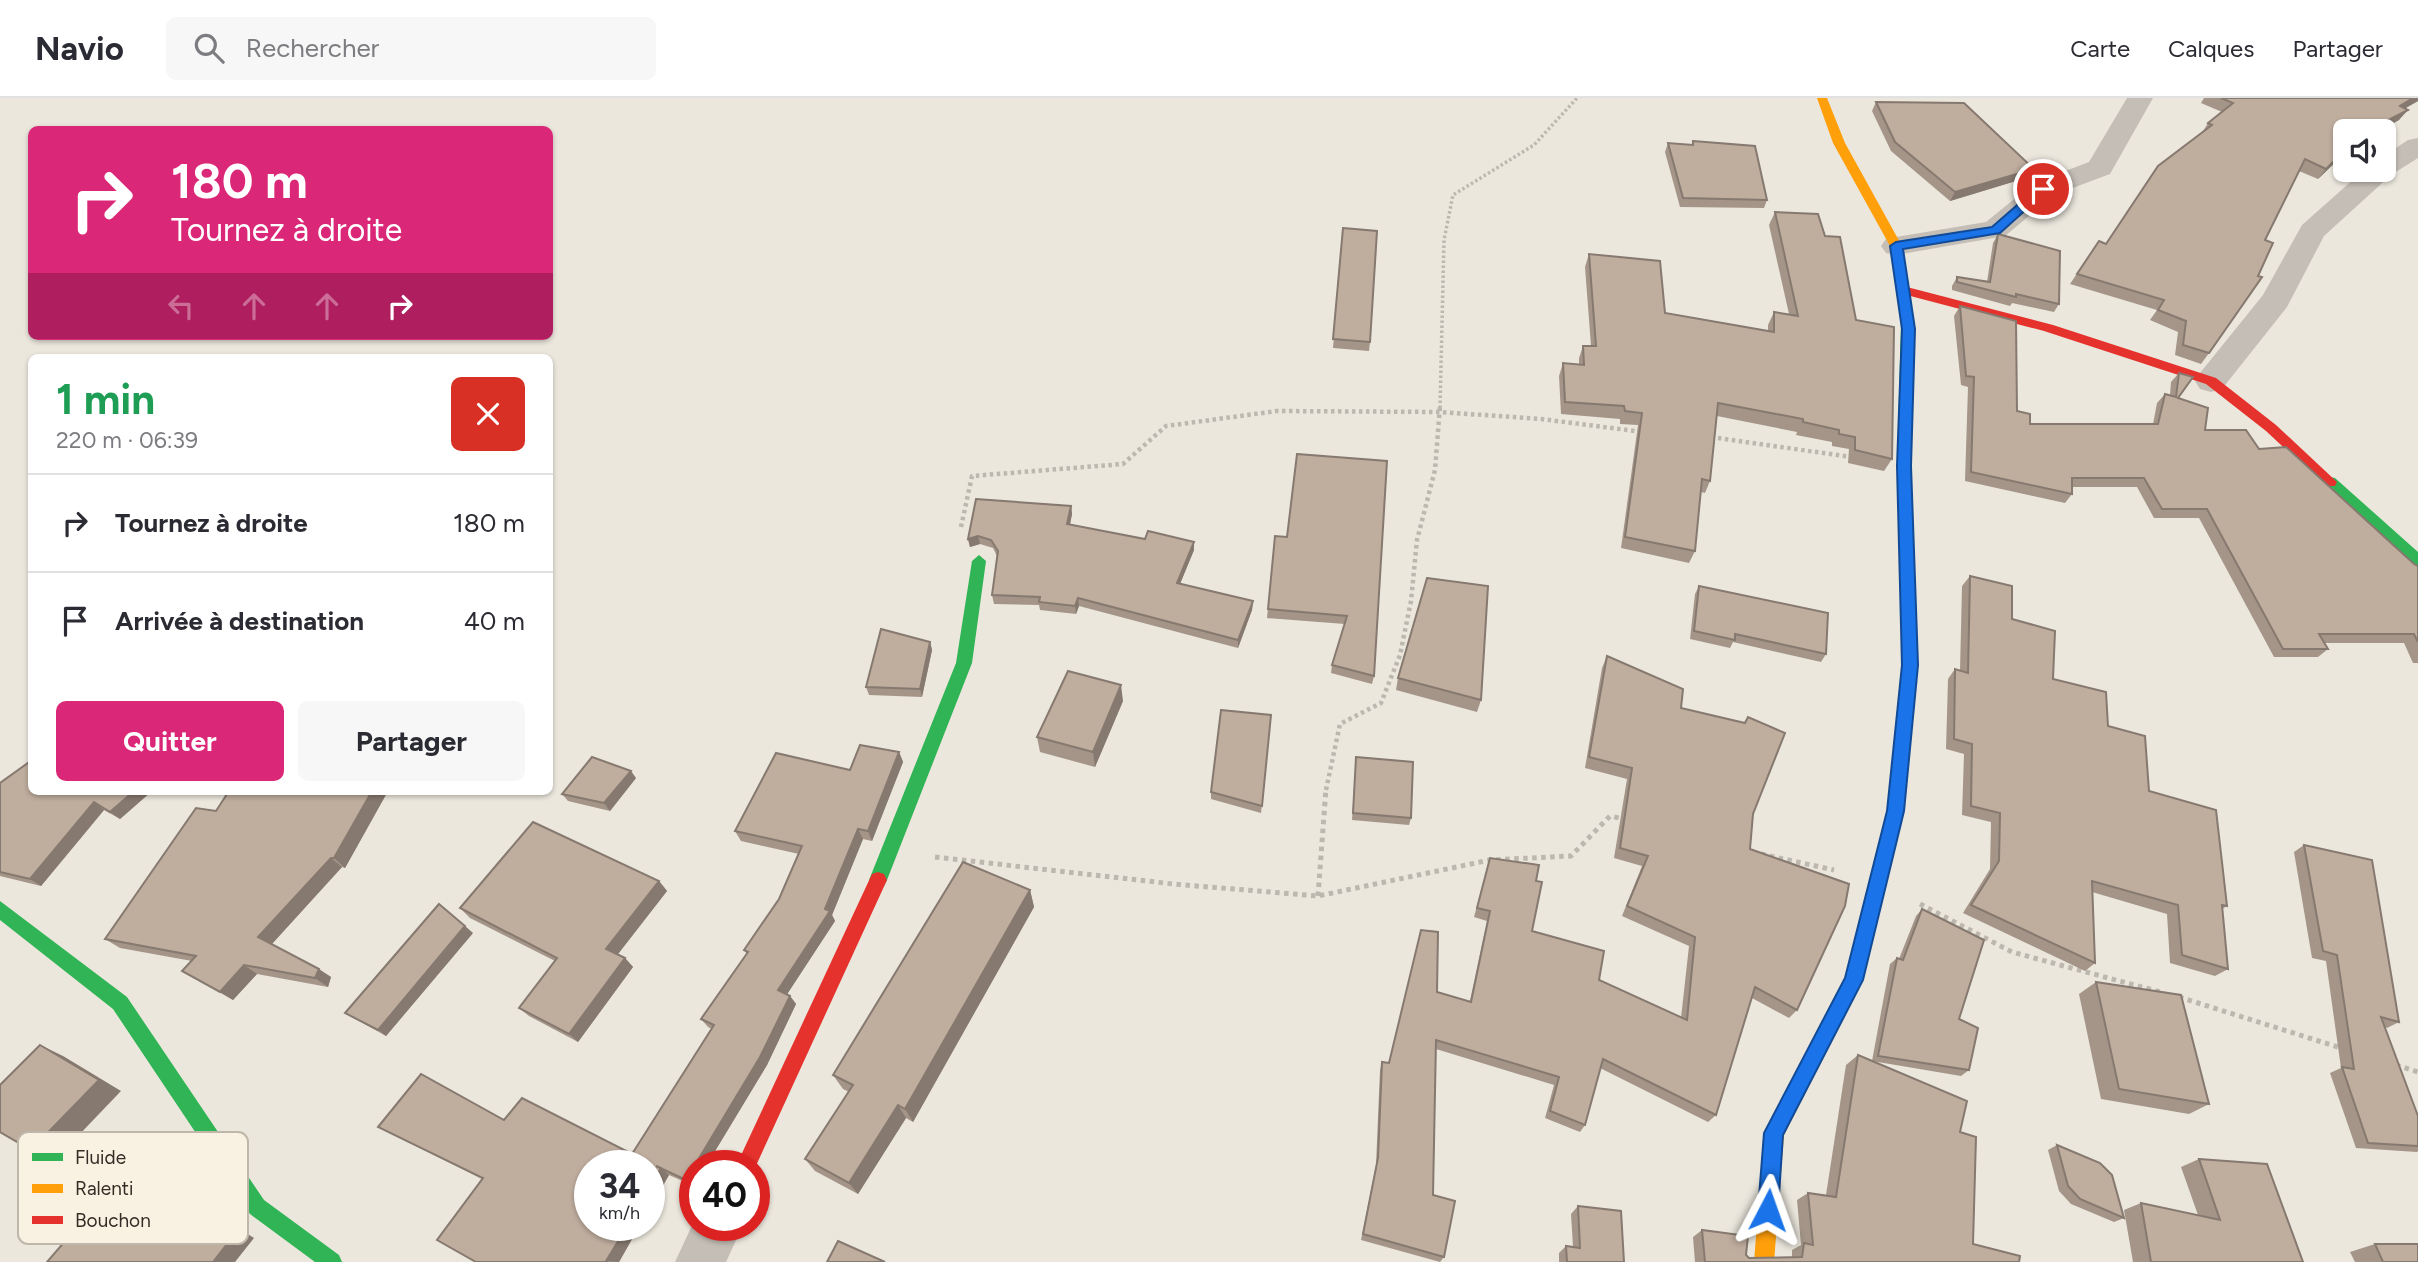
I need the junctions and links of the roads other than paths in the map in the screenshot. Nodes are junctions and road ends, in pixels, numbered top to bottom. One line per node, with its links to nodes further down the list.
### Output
1 (1822, 98): 6 (street)
2 (2140, 98): 6 (street)
3 (2418, 146): 4 (street)
4 (2396, 160)
5 (2367, 182): 8 (street)
6 (1896, 246): 7 (street)
7 (1903, 290): 8 (street); 18 (street)
8 (2211, 381): 10 (street)
9 (979, 561): 13 (street)
10 (2418, 561)
11 (0, 909): 12 (street)
12 (207, 1132)
13 (753, 1150)
14 (248, 1194): 16 (street)
15 (710, 1241): 17 (street)
16 (332, 1262)
17 (700, 1262)
18 (1764, 1262)

